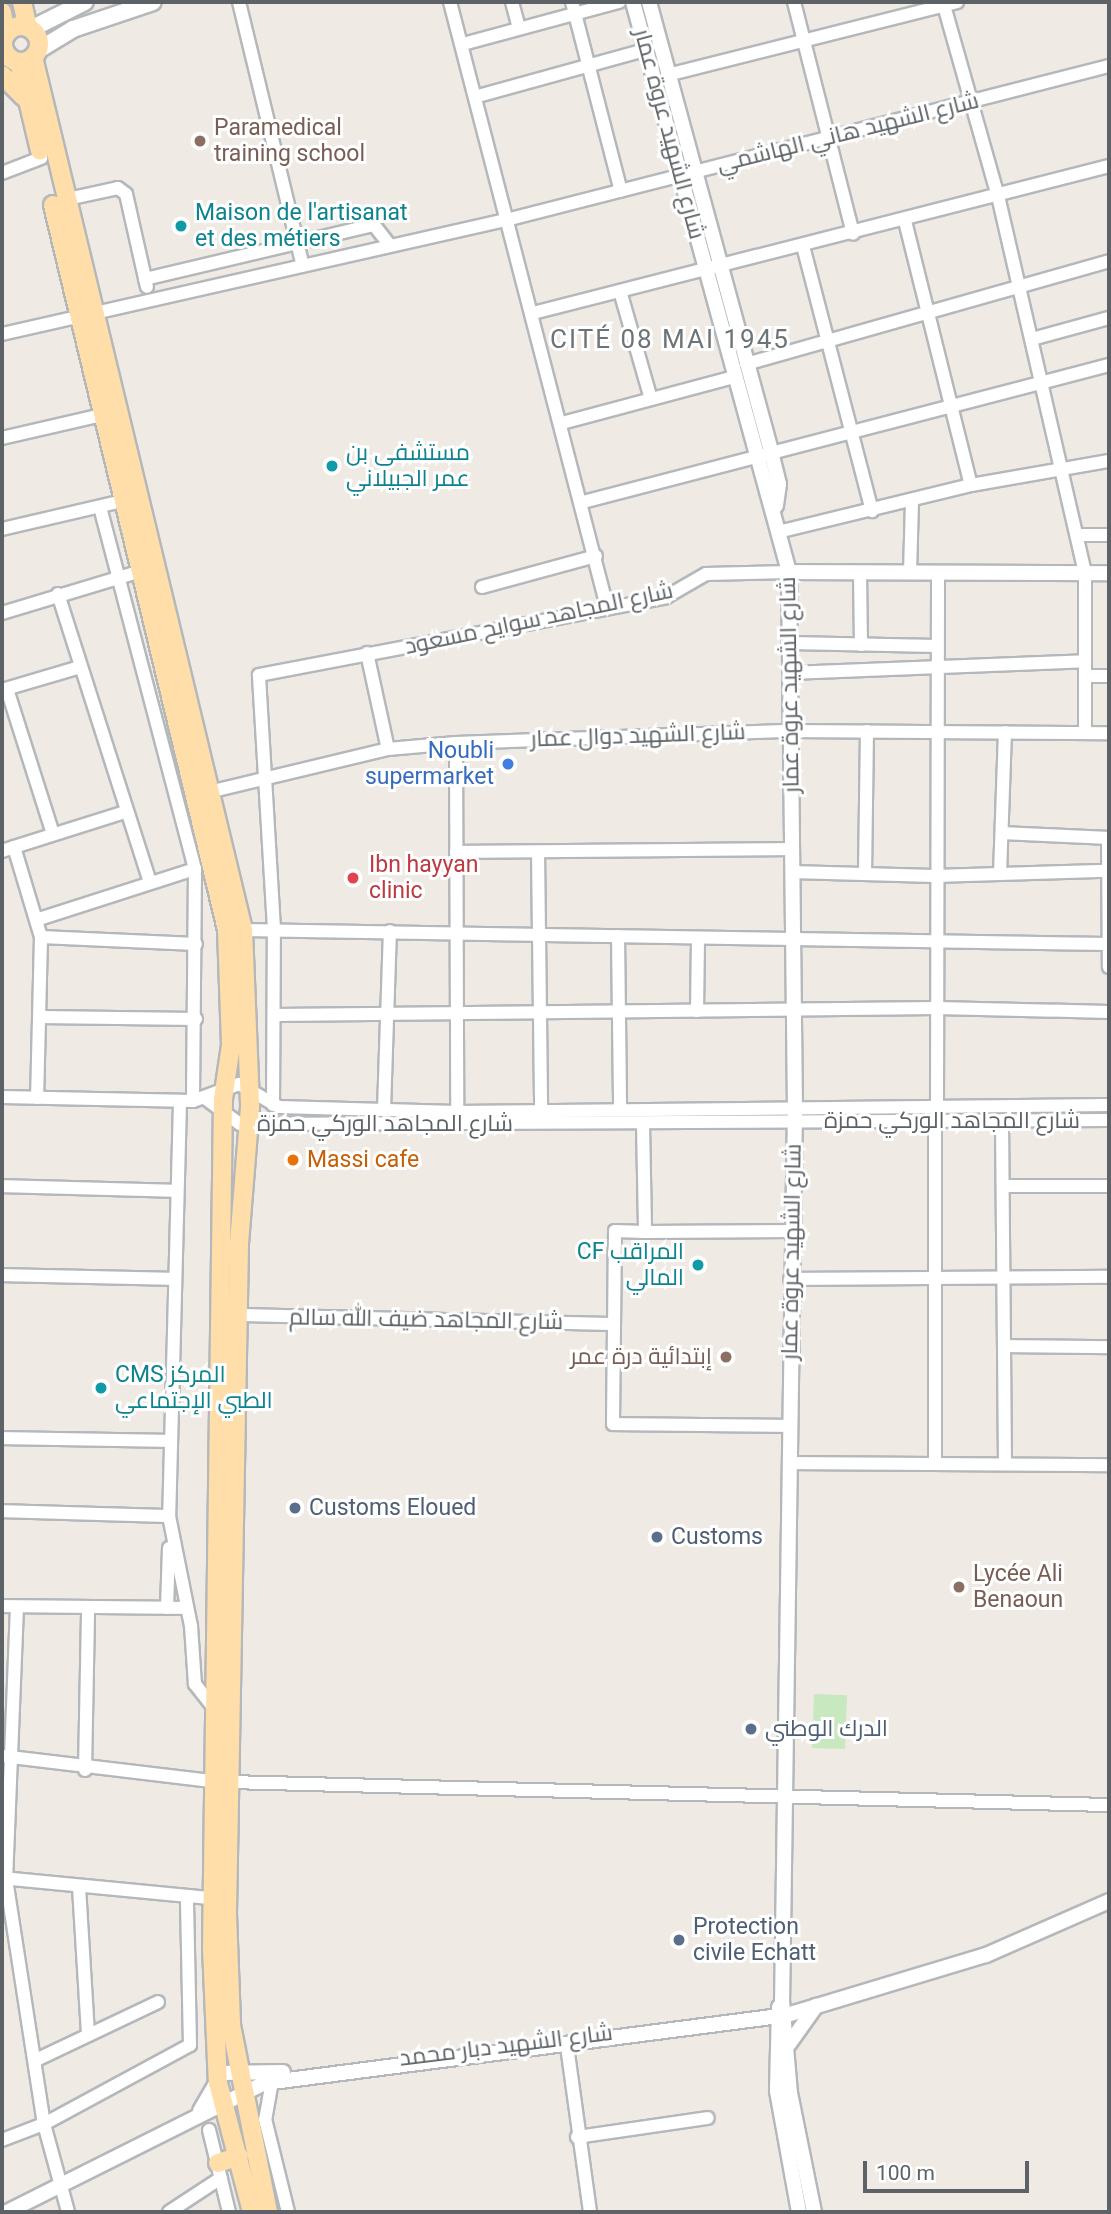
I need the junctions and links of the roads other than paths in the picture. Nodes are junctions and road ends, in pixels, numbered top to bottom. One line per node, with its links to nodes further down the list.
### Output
1 (22, 2): 15 (main road)
2 (85, 2): 13 (main road)
3 (153, 2): 21 (main road)
4 (239, 2): 40 (street)
5 (450, 2): 18 (street)
6 (512, 2): 16 (street)
7 (620, 2): 12 (street)
8 (633, 2): 20 (street, شارع الشهيد عروة عمار)
9 (649, 2): 25 (street, شارع الشهيد عروة عمار)
10 (794, 2): 19 (street)
11 (948, 3): 19 (street); 27 (street)
12 (573, 7): 16 (street); 23 (street)
13 (55, 8): 15 (main road)
14 (2, 12): 17 (main road)
15 (29, 28): 17 (main road); 21 (main road)
16 (519, 28): 18 (street)
17 (3, 39): 21 (main road)
18 (463, 44): 26 (street)
19 (804, 44): 25 (street); 29 (street)
20 (645, 50): 23 (street); 33 (street, شارع الشهيد عروة عمار)
21 (21, 59): 28 (main road); 36 (main road)
22 (1109, 66): 27 (street, شارع الشهيد هاني الهاشمي)
23 (589, 68): 26 (street); 34 (street)
24 (2, 75): 28 (main road)
25 (667, 75): 33 (street, شارع الشهيد عروة عمار)
26 (478, 96): 37 (street)
27 (974, 101): 29 (street, شارع الشهيد هاني الهاشمي); 35 (street)
28 (27, 102): 30 (main road)
29 (829, 141): 33 (street, شارع الشهيد هاني الهاشمي); 39 (street)
30 (41, 158): 32 (street); 50 (main road)
31 (1109, 166): 35 (street)
32 (2, 173)
33 (687, 175): 34 (street, شارع الشهيد هاني الهاشمي); 45 (street, شارع الشهيد عروة عمار)
34 (621, 191): 37 (street, شارع الشهيد هاني الهاشمي)
35 (998, 196): 38 (street); 47 (street)
36 (64, 200): 46 (street); 50 (main road)
37 (510, 219): 41 (street, شارع الشهيد هاني الهاشمي); 51 (street)
38 (905, 221): 39 (street); 52 (street)
39 (853, 234): 42 (street)
40 (300, 244): 41 (street); 44 (street); 46 (street)
41 (389, 244): 44 (street, شارع الشهيد هاني الهاشمي)
42 (803, 246): 45 (street); 56 (street)
43 (1109, 261): 47 (street)
44 (302, 262): 49 (street, شارع الشهيد هاني الهاشمي)
45 (712, 268): 48 (street); 58 (street, شارع الشهيد عروة عمار); 60 (street, شارع الشهيد عروة عمار)
46 (145, 279): 49 (street)
47 (1018, 286): 52 (street); 55 (street)
48 (620, 291): 51 (street); 62 (street)
49 (149, 297): 50 (street, شارع الشهيد هاني الهاشمي)
50 (88, 312): 54 (street, شارع الشهيد هاني الهاشمي); 57 (main road)
51 (533, 313): 65 (street)
52 (929, 314): 56 (street); 63 (street)
53 (1109, 318): 55 (street)
54 (2, 334)
55 (1032, 339): 61 (street)
56 (830, 342): 58 (street); 66 (street)
57 (98, 353): 64 (main road); 116 (main road)
58 (746, 364): 68 (street, شارع الشهيد عروة عمار)
59 (1109, 365): 61 (street)
60 (734, 377): 62 (street); 69 (street, شارع الشهيد عروة عمار)
61 (1042, 385): 63 (street); 71 (street)
62 (651, 399): 65 (street)
63 (952, 404): 66 (street); 72 (street)
64 (106, 414): 67 (street); 73 (main road)
65 (562, 423): 74 (street)
66 (852, 429): 68 (street); 78 (street)
67 (2, 438)
68 (771, 452): 69 (street); 77 (street, شارع الشهيد عروة عمار)
69 (755, 456): 74 (street); 77 (street, شارع الشهيد عروة عمار)
70 (1109, 461): 71 (street)
71 (1063, 470): 72 (street); 81 (street)
72 (971, 485): 75 (street)
73 (127, 500): 76 (street); 84 (main road)
74 (583, 502): 83 (street)
75 (912, 503): 78 (street); 87 (street)
76 (100, 506): 79 (street); 91 (street)
77 (776, 506): 80 (street, شارع الشهيد عروة عمار)
78 (872, 511): 80 (street)
79 (2, 529)
80 (782, 531): 85 (street, شارع الشهيد عروة عمار)
81 (1077, 535): 82 (street); 89 (street)
82 (1109, 535)
83 (596, 556): 92 (street); 94 (street)
84 (144, 570): 91 (street); 158 (main road)
85 (789, 572): 86 (street, شارع المجاهد سوايح مسعود); 94 (street, شارع المجاهد سوايح مسعود); 96 (street, شارع الشهيد عروة عمار)
86 (860, 573): 87 (street, شارع المجاهد سوايح مسعود); 97 (street)
87 (910, 573): 88 (street, شارع المجاهد سوايح مسعود)
88 (938, 573): 89 (street, شارع المجاهد سوايح مسعود); 98 (street)
89 (1084, 573): 90 (street, شارع المجاهد سوايح مسعود); 100 (street)
90 (1109, 573)
91 (119, 577): 93 (street); 125 (street)
92 (482, 587)
93 (58, 594): 95 (street); 101 (street)
94 (607, 607): 99 (street, شارع المجاهد سوايح مسعود)
95 (2, 613)
96 (790, 643): 97 (street); 103 (street, شارع الشهيد عروة عمار)
97 (861, 645): 98 (street)
98 (937, 646): 102 (street)
99 (368, 653): 114 (street); 115 (street, شارع المجاهد سوايح مسعود)
100 (1085, 661): 102 (street); 104 (street)
101 (80, 667): 106 (street); 117 (street)
102 (938, 671): 103 (street); 109 (street)
103 (790, 673): 107 (street, شارع الشهيد عروة عمار)
104 (1086, 676): 105 (street); 111 (street)
105 (1109, 677)
106 (4, 690): 119 (street)
107 (790, 731): 108 (street, شارع الشهيد دوال عمار); 113 (street, شارع الشهيد دوال عمار); 122 (street, شارع الشهيد عروة عمار)
108 (867, 731): 109 (street, شارع الشهيد دوال عمار); 128 (street)
109 (936, 732): 110 (street, شارع الشهيد دوال عمار); 130 (street)
110 (1005, 732): 111 (street, شارع الشهيد دوال عمار); 118 (street)
111 (1085, 733): 112 (street, شارع الشهيد دوال عمار)
112 (1109, 733)
113 (456, 743): 114 (street, شارع الشهيد دوال عمار); 123 (street)
114 (388, 750): 115 (street, شارع الشهيد دوال عمار)
115 (264, 778): 116 (street, شارع الشهيد دوال عمار); 133 (street)
116 (213, 791): 134 (main road)
117 (125, 812): 119 (street); 131 (street)
118 (1002, 833): 120 (street); 129 (street)
119 (53, 834): 121 (street)
120 (1108, 838): 126 (street)
121 (8, 849): 132 (street)
122 (792, 849): 124 (street); 127 (street, شارع الشهيد عروة عمار)
123 (456, 852): 124 (street); 136 (street)
124 (538, 852): 137 (street)
125 (195, 869): 131 (street); 143 (street)
126 (1107, 871): 129 (street); 144 (street)
127 (792, 872): 128 (street); 141 (street, شارع الشهيد عروة عمار)
128 (865, 874): 130 (street)
129 (1000, 874): 130 (street)
130 (934, 876): 142 (street)
131 (150, 883): 132 (street)
132 (38, 919): 139 (street)
133 (274, 929): 134 (street); 135 (street); 152 (street)
134 (243, 930): 157 (main road)
135 (390, 931): 136 (street); 153 (street)
136 (458, 932): 137 (street); 154 (street)
137 (540, 933): 138 (street); 151 (street)
138 (618, 936): 140 (street); 149 (street)
139 (41, 937): 143 (street); 155 (street)
140 (698, 938): 141 (street); 148 (street)
141 (792, 940): 142 (street); 147 (street, شارع الشهيد عروة عمار)
142 (937, 940): 144 (street); 146 (street)
143 (196, 944): 156 (street)
144 (1109, 944): 145 (street)
145 (1109, 967)
146 (937, 1008): 147 (street); 150 (street); 165 (street)
147 (795, 1010): 148 (street); 170 (street, شارع الشهيد عروة عمار)
148 (697, 1011): 149 (street)
149 (620, 1012): 151 (street); 167 (street)
150 (1109, 1012)
151 (540, 1013): 154 (street); 168 (street)
152 (275, 1015): 153 (street); 163 (street)
153 (388, 1015): 154 (street); 166 (street)
154 (459, 1016): 169 (street)
155 (39, 1017): 156 (street); 160 (street)
156 (196, 1019): 162 (street)
157 (248, 1087): 158 (street, شارع المجاهد الوركي حمزة); 163 (street, شارع المجاهد الوركي حمزة); 175 (main road)
158 (223, 1090): 161 (street, شارع المجاهد الوركي حمزة); 171 (main road)
159 (2, 1097): 160 (street)
160 (37, 1098): 162 (street)
161 (206, 1099): 162 (street); 171 (street, شارع المجاهد الوركي حمزة)
162 (186, 1101): 180 (street)
163 (273, 1105): 166 (street, شارع المجاهد الوركي حمزة)
164 (1109, 1105): 165 (street, شارع المجاهد الوركي حمزة)
165 (937, 1107): 170 (street, شارع المجاهد الوركي حمزة)
166 (384, 1110): 169 (street, شارع المجاهد الوركي حمزة)
167 (620, 1110): 168 (street, شارع المجاهد الوركي حمزة); 170 (street, شارع المجاهد الوركي حمزة)
168 (541, 1111): 169 (street, شارع المجاهد الوركي حمزة)
169 (457, 1112)
170 (795, 1115): 174 (street, شارع المجاهد الوركي حمزة); 176 (street, شارع المجاهد الوركي حمزة); 181 (street, شارع الشهيد عروة عمار)
171 (224, 1117): 175 (street, شارع المجاهد الوركي حمزة); 207 (main road)
172 (1002, 1120): 173 (street, شارع المجاهد الوركي حمزة); 174 (street, شارع المجاهد الوركي حمزة); 178 (street)
173 (1109, 1120)
174 (935, 1121): 184 (street)
175 (249, 1122): 176 (street, شارع المجاهد الوركي حمزة); 189 (main road)
176 (643, 1124): 182 (street)
177 (2, 1186): 180 (street)
178 (1007, 1186): 179 (street); 185 (street)
179 (1109, 1186)
180 (176, 1191): 187 (street)
181 (792, 1231): 182 (street); 188 (street, شارع الشهيد عروة عمار)
182 (645, 1232): 190 (street)
183 (2, 1275): 187 (street)
184 (935, 1277): 185 (street); 188 (street); 197 (street)
185 (1006, 1278): 186 (street); 191 (street)
186 (1109, 1278)
187 (174, 1279): 195 (street)
188 (790, 1279): 193 (street, شارع الشهيد عروة عمار)
189 (238, 1315): 190 (street, شارع المجاهد ضيف الله سالم); 210 (main road)
190 (614, 1324): 193 (street)
191 (1006, 1346): 192 (street); 198 (street)
192 (1109, 1347)
193 (790, 1426): 196 (street, شارع الشهيد عروة عمار)
194 (2, 1438): 195 (street)
195 (170, 1441): 201 (street)
196 (791, 1463): 197 (street); 211 (street, شارع الشهيد عروة عمار)
197 (935, 1463): 198 (street)
198 (1005, 1463): 199 (street)
199 (1109, 1465)
200 (2, 1511): 201 (street)
201 (169, 1522): 205 (street); 206 (street)
202 (2, 1606): 203 (street)
203 (17, 1607): 204 (street); 208 (street)
204 (88, 1607): 205 (street); 209 (street)
205 (167, 1608): 206 (street)
206 (187, 1608): 207 (street)
207 (214, 1708): 210 (main road)
208 (7, 1757): 209 (street); 213 (street)
209 (85, 1770): 210 (street)
210 (221, 1782): 211 (street); 216 (main road); 226 (main road)
211 (782, 1798): 212 (street); 220 (street, شارع الشهيد عروة عمار)
212 (1109, 1805)
213 (4, 1879): 214 (street); 225 (street)
214 (79, 1887): 215 (street); 222 (street)
215 (187, 1896): 216 (street); 234 (street)
216 (211, 1898): 228 (main road)
217 (1109, 1901): 219 (street, شارع الشهيد دبار محمد)
218 (158, 2002): 222 (street)
219 (816, 2006): 220 (street, شارع الشهيد دبار محمد); 223 (street)
220 (784, 2010): 221 (street, شارع الشهيد دبار محمد); 223 (street, شارع الشهيد عروة عمار); 227 (street, شارع الشهيد دبار محمد)
221 (750, 2021): 223 (street); 224 (street, شارع الشهيد دبار محمد)
222 (88, 2035): 225 (street)
223 (782, 2044): 251 (street, شارع الشهيد عروة عمار); 252 (street, شارع الشهيد عروة عمار)
224 (567, 2046): 227 (street, شارع الشهيد دبار محمد); 236 (street)
225 (36, 2060): 234 (street)
226 (242, 2070): 227 (street, شارع الشهيد دبار محمد); 228 (street, شارع الشهيد دبار محمد); 230 (main road)
227 (329, 2072): 229 (street, شارع الشهيد دبار محمد)
228 (217, 2076): 231 (main road); 232 (street)
229 (272, 2081): 230 (street, شارع الشهيد دبار محمد); 240 (street)
230 (247, 2094): 231 (street, شارع الشهيد دبار محمد); 241 (main road)
231 (224, 2106): 232 (street, شارع الشهيد دبار محمد); 238 (main road)
232 (200, 2111): 242 (street, شارع الشهيد دبار محمد)
233 (708, 2118): 236 (street)
234 (44, 2124): 237 (street); 242 (street)
235 (209, 2130): 239 (street)
236 (577, 2137): 250 (street)
237 (2, 2140)
238 (239, 2156): 239 (main road); 247 (main road)
239 (219, 2171): 245 (street); 246 (street)
240 (279, 2175): 241 (main road); 249 (street)
241 (262, 2180): 248 (main road)
242 (60, 2185): 243 (street, شارع الشهيد دبار محمد); 244 (street)
243 (7, 2212)
244 (68, 2212)
245 (169, 2212)
246 (229, 2212)
247 (252, 2212)
248 (268, 2212)
249 (288, 2212)
250 (590, 2212)
251 (799, 2212)
252 (814, 2212)

